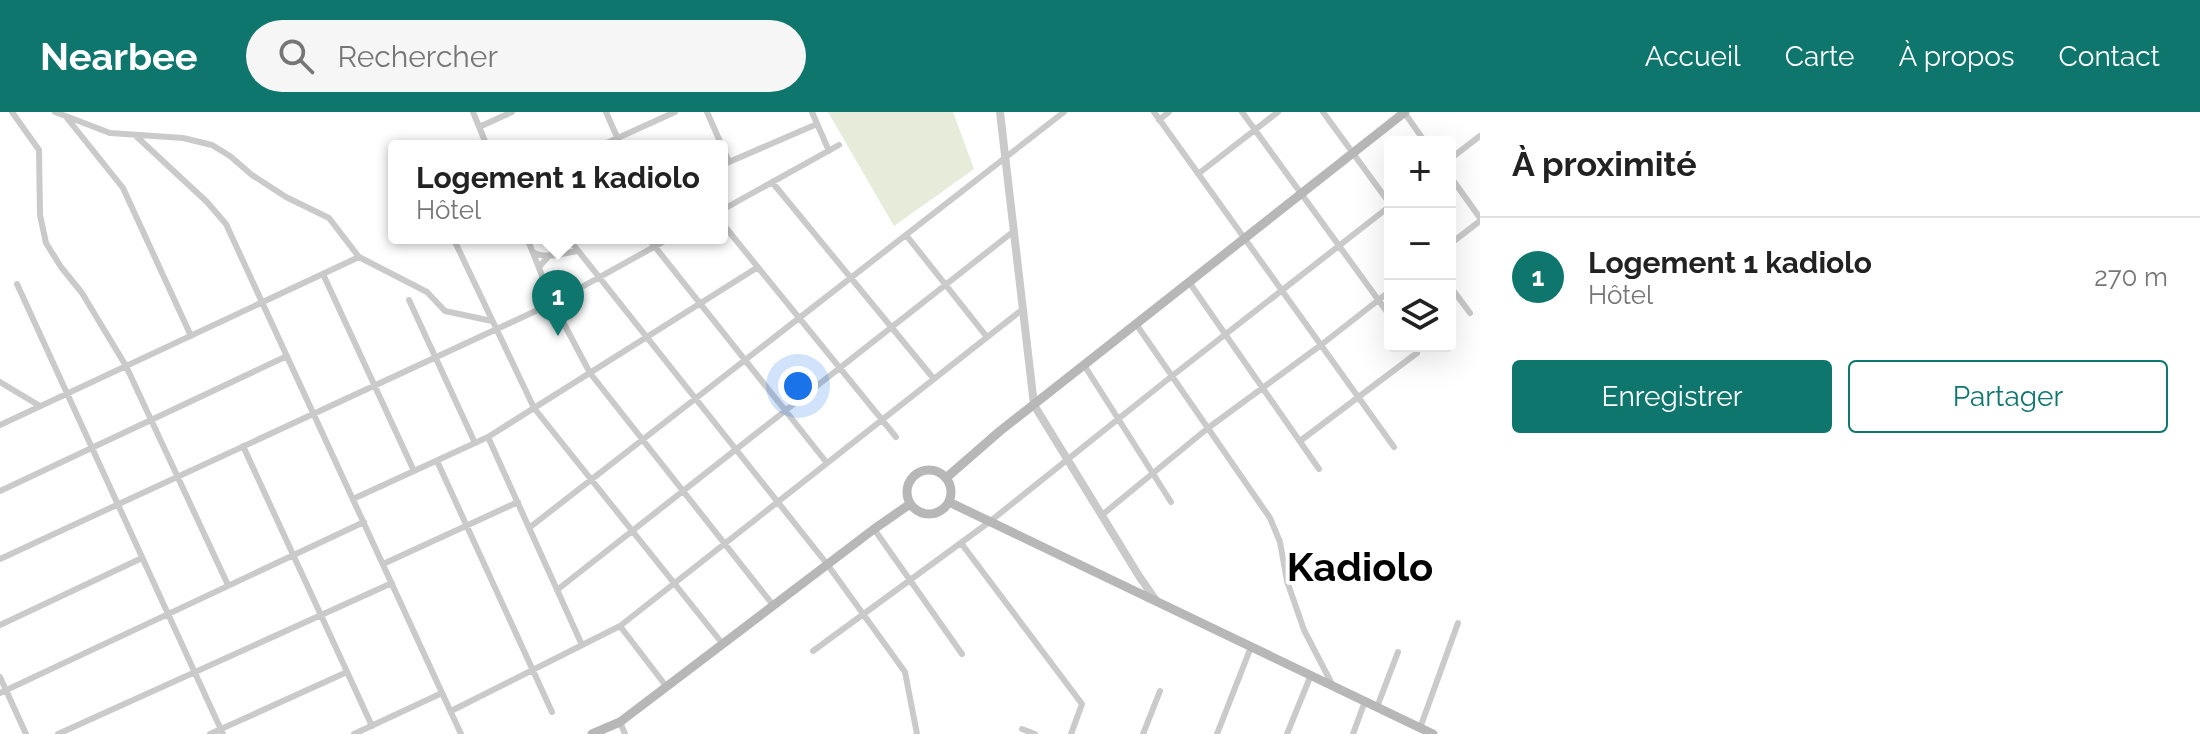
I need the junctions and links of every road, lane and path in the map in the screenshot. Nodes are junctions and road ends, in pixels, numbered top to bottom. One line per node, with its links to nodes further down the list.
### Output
1 (12, 112): 94 (street)
2 (55, 112): 17 (street)
3 (473, 112): 20 (street)
4 (512, 112): 20 (street)
5 (606, 112): 25 (street)
6 (675, 112): 25 (street)
7 (707, 112): 28 (street)
8 (812, 112): 19 (street)
9 (1000, 112): 33 (street)
10 (1064, 112): 33 (street)
11 (1154, 112): 18 (street)
12 (1169, 112): 18 (street)
13 (1242, 112): 21 (street)
14 (1278, 112): 21 (street)
15 (1323, 112): 31 (street)
16 (1404, 112): 23 (street); 31 (main road)
17 (65, 116): 22 (street); 85 (street)
18 (1159, 120): 35 (street)
19 (817, 124): 30 (street); 34 (street)
20 (479, 127): 26 (street)
21 (1255, 130): 35 (street); 38 (street)
22 (136, 136): 58 (street); 73 (street)
23 (1421, 136)
24 (1480, 136): 32 (street)
25 (617, 138): 27 (street)
26 (484, 140)
27 (613, 140)
28 (719, 140)
29 (839, 145): 30 (street)
30 (829, 151): 36 (street)
31 (1353, 153): 38 (main road); 39 (street)
32 (1456, 154)
33 (1005, 158): 44 (street); 45 (street)
34 (728, 163)
35 (1198, 174): 46 (street)
36 (772, 182): 40 (street); 64 (street)
37 (1456, 185): 42 (street)
38 (1301, 194): 46 (main road); 54 (street)
39 (1384, 197)
40 (728, 207)
41 (1386, 208): 54 (street)
42 (1480, 220): 47 (street)
43 (728, 230): 61 (street)
44 (1014, 231): 67 (street); 77 (street)
45 (906, 235): 64 (street); 67 (street)
46 (1245, 239): 65 (main road); 68 (street)
47 (1456, 239)
48 (456, 244): 80 (street)
49 (530, 244): 57 (street)
50 (560, 244): 59 (street)
51 (572, 244): 56 (street)
52 (652, 244): 55 (street)
53 (659, 244): 55 (street)
54 (1339, 246): 68 (street); 72 (street)
55 (654, 247): 63 (street); 75 (street)
56 (578, 251): 59 (street); 63 (street)
57 (533, 252): 59 (street); 60 (street)
58 (359, 257): 62 (street); 80 (street)
59 (548, 257): 60 (street)
60 (539, 267): 74 (street)
61 (758, 267): 75 (street); 79 (street)
62 (323, 274): 73 (street); 100 (street)
63 (599, 277): 74 (street); 86 (street)
64 (851, 278): 79 (street); 82 (street)
65 (1189, 282): 81 (main road); 84 (street)
66 (17, 284): 102 (street)
67 (945, 285): 82 (street); 87 (street)
68 (1282, 290): 84 (street); 88 (street)
69 (1456, 294): 78 (street)
70 (1384, 296): 72 (street)
71 (409, 300): 91 (street)
72 (1378, 300): 76 (street); 88 (street)
73 (262, 302): 85 (street); 90 (street)
74 (553, 303): 83 (street); 96 (street)
75 (699, 304): 86 (street); 92 (street)
76 (1384, 308)
77 (1023, 309): 87 (street); 105 (street)
78 (1470, 313)
79 (799, 318): 92 (street); 95 (street)
80 (492, 321): 83 (street)
81 (1136, 324): 93 (main road); 97 (street)
82 (892, 327): 95 (street); 98 (street)
83 (496, 329): 91 (street); 107 (street)
84 (1225, 334): 97 (street); 101 (street)
85 (191, 336): 94 (street)
86 (647, 337): 96 (street); 104 (street)
87 (987, 337): 98 (street)
88 (1321, 345): 101 (street); 103 (street)
89 (1416, 352): 103 (street)
90 (287, 356): 109 (street); 111 (street)
91 (435, 357): 100 (street); 119 (street)
92 (745, 360): 104 (street); 108 (street)
93 (1084, 365): 105 (main road); 110 (street)
94 (126, 366): 102 (street); 111 (street)
95 (840, 368): 108 (street); 112 (street)
96 (590, 373): 107 (street); 117 (street)
97 (1172, 376): 110 (street); 114 (street)
98 (934, 379): 112 (street)
99 (0, 382): 106 (street)
100 (375, 385): 109 (street); 128 (street)
101 (1263, 387): 114 (street); 118 (street)
102 (67, 394): 106 (street); 122 (street)
103 (1358, 397): 118 (street); 121 (street)
104 (696, 399): 117 (street); 123 (street)
105 (1034, 405): 124 (street); 131 (main road)
106 (40, 406): 113 (street)
107 (534, 408): 115 (street); 132 (street)
108 (785, 411): 123 (street); 126 (street)
109 (314, 414): 120 (street); 135 (street)
110 (1118, 418): 124 (street); 129 (street)
111 (151, 420): 122 (street); 130 (street)
112 (882, 420): 116 (street); 126 (street)
113 (0, 425)
114 (1208, 428): 129 (street); 181 (street)
115 (488, 437): 119 (street); 136 (street)
116 (896, 437)
117 (643, 439): 132 (street); 134 (street)
118 (1300, 441): 127 (street)
119 (475, 443): 125 (street)
120 (243, 446): 130 (street); 151 (street)
121 (1394, 447)
122 (92, 448): 133 (street); 140 (street)
123 (736, 449): 134 (street); 137 (street)
124 (1067, 459): 142 (street); 144 (street)
125 (437, 461): 128 (street); 145 (street)
126 (827, 463): 137 (street)
127 (1319, 469)
128 (414, 471): 135 (street)
129 (1153, 473): 139 (street); 142 (street)
130 (177, 477): 140 (street); 159 (street)
131 (946, 478): 138 (main road); 141 (main road)
132 (591, 480): 146 (street); 148 (street)
133 (0, 491)
134 (683, 491): 148 (street); 149 (street)
135 (353, 499): 143 (street)
136 (518, 502): 145 (street); 146 (street)
137 (778, 502): 149 (street); 155 (street)
138 (949, 502): 141 (main road); 144 (main road)
139 (1171, 502)
140 (118, 504): 152 (street); 153 (street)
141 (910, 504): 147 (main road)
142 (1102, 515): 161 (street)
143 (364, 522): 151 (street); 154 (street)
144 (988, 523): 150 (street); 161 (main road)
145 (466, 526): 154 (street); 175 (street)
146 (529, 528): 160 (street)
147 (874, 529): 155 (main road); 156 (street)
148 (632, 531): 158 (street); 160 (street)
149 (725, 543): 158 (street); 162 (street)
150 (961, 543): 156 (street); 203 (street)
151 (293, 555): 159 (street); 165 (street)
152 (142, 558): 163 (street); 167 (street)
153 (0, 559)
154 (383, 564): 157 (street)
155 (827, 564): 162 (main road); 164 (street)
156 (910, 580): 164 (street); 174 (street)
157 (392, 583): 165 (street); 184 (street)
158 (674, 584): 168 (street); 169 (street)
159 (228, 585): 163 (street)
160 (557, 590): 170 (street)
161 (1159, 604): 171 (main road)
162 (773, 605): 169 (main road)
163 (168, 614): 176 (street); 183 (street)
164 (863, 614): 172 (street); 201 (street)
165 (321, 615): 176 (street); 177 (street)
166 (1458, 623): 191 (street)
167 (0, 625)
168 (620, 626): 170 (street); 180 (street)
169 (722, 643): 180 (main road)
170 (582, 645): 175 (street)
171 (1251, 647): 178 (main road); 205 (street)
172 (813, 651)
173 (1398, 652): 186 (street)
174 (962, 654)
175 (533, 670): 187 (street); 188 (street)
176 (195, 672): 193 (street); 195 (street)
177 (347, 672): 190 (street); 193 (street)
178 (1311, 675): 181 (main road); 206 (street)
179 (0, 677): 183 (street)
180 (666, 686): 189 (main road)
181 (1333, 686): 185 (main road)
182 (1160, 691): 204 (street)
183 (3, 692): 194 (street)
184 (442, 693): 187 (street); 190 (street)
185 (1365, 701): 186 (main road); 207 (street)
186 (1377, 707): 191 (main road)
187 (451, 711): 198 (street)
188 (552, 712)
189 (620, 722): 199 (main road); 200 (street)
190 (372, 726): 197 (street)
191 (1420, 728): 208 (main road)
192 (1022, 729): 202 (street)
193 (222, 732): 196 (street)
194 (26, 734)
195 (58, 734)
196 (210, 734)
197 (354, 734)
198 (461, 734)
199 (592, 734)
200 (625, 734)
201 (917, 734)
202 (1035, 734)
203 (1071, 734)
204 (1143, 734)
205 (1217, 734)
206 (1287, 734)
207 (1353, 734)
208 (1433, 734)

